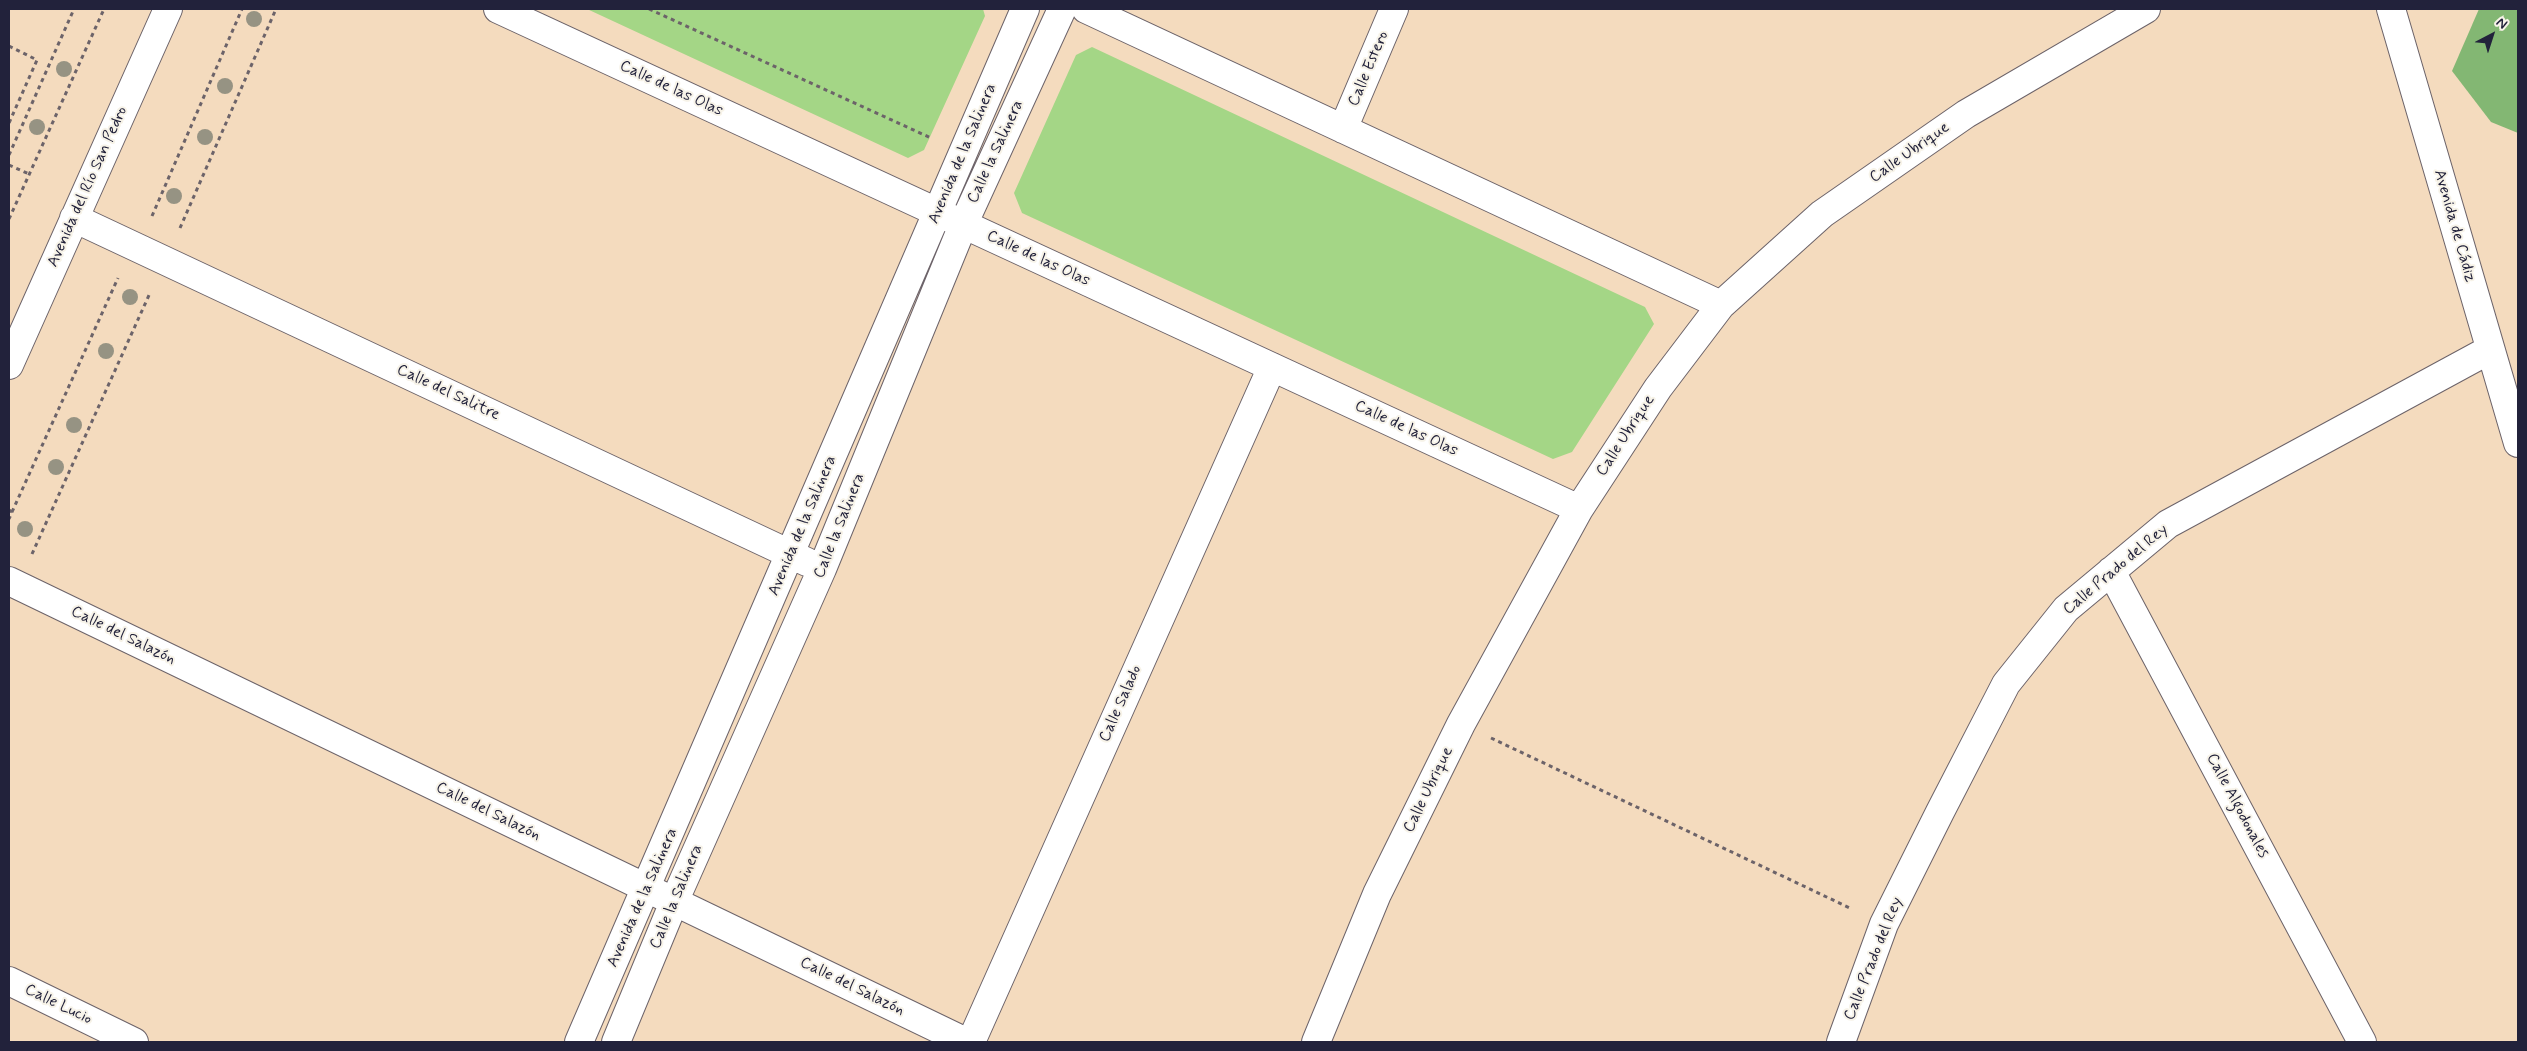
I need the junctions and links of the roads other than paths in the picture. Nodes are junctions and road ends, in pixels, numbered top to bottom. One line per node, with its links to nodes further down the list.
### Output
1 (168, 9): 11 (street, Avenida del Río San Pedro)
2 (498, 9): 10 (street, Calle de las Olas)
3 (1025, 9): 10 (street, Avenida de la Salinera)
4 (1062, 9): 12 (street, Calle la Salinera)
5 (1086, 9): 9 (street)
6 (1394, 9): 9 (street, Calle Estero)
7 (2146, 9): 13 (street, Calle Ubrique)
8 (2391, 9): 14 (street, Avenida de Cádiz)
9 (1343, 129): 13 (street)
10 (937, 213): 12 (street, Calle de las Olas); 19 (street, Avenida de la Salinera)
11 (74, 218): 15 (street, Avenida del Río San Pedro); 19 (street, Calle del Salitre)
12 (963, 225): 16 (street, Calle de las Olas); 20 (street, Calle la Salinera)
13 (1721, 305): 18 (street, Calle Ubrique)
14 (2489, 350): 17 (street, Avenida de Cádiz); 21 (street, Calle Prado del Rey)
15 (9, 365)
16 (1272, 367): 18 (street, Calle de las Olas); 30 (street, Calle Salado)
17 (2518, 443)
18 (1579, 509): 31 (street, Calle Ubrique)
19 (791, 554): 20 (street, Calle del Salitre); 23 (street, Avenida de la Salinera)
20 (822, 569): 24 (street, Calle la Salinera)
21 (2111, 571): 32 (street, Calle Prado del Rey); 33 (street, Calle Algodonales)
22 (9, 581): 23 (street, Calle del Salazón)
23 (647, 888): 24 (street, Calle del Salazón); 27 (street, Avenida de la Salinera)
24 (674, 902): 28 (street, Calle la Salinera); 29 (street, Calle del Salazón)
25 (9, 981): 26 (street, Calle Lucio)
26 (134, 1042)
27 (579, 1042)
28 (616, 1042)
29 (966, 1042)
30 (971, 1042)
31 (1316, 1042)
32 (1841, 1042)
33 (2362, 1042)

